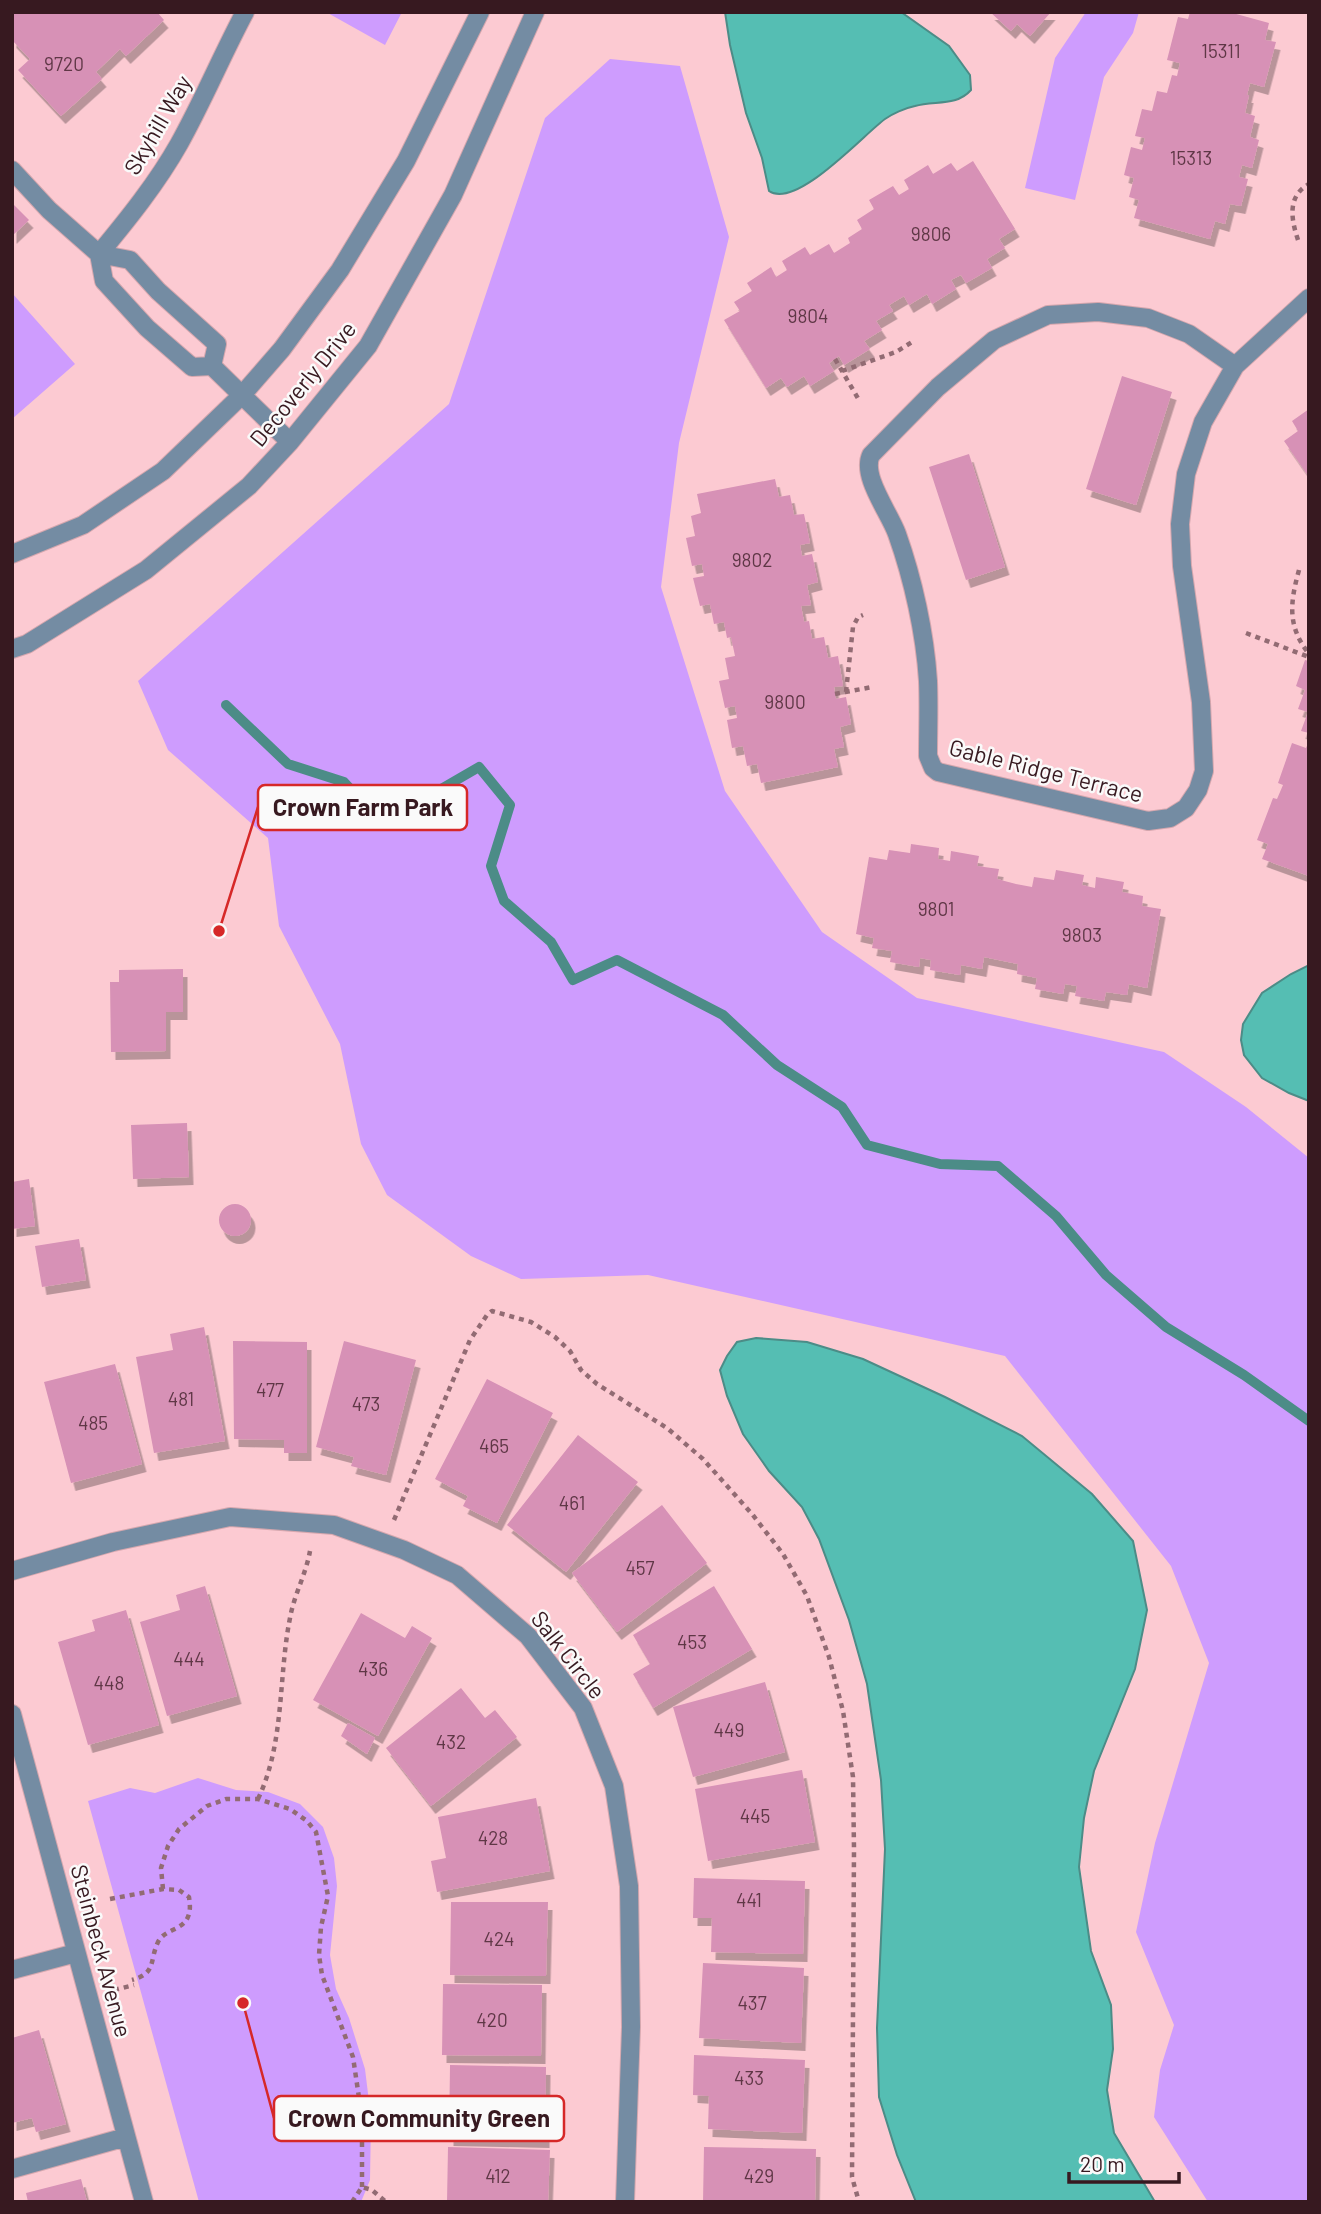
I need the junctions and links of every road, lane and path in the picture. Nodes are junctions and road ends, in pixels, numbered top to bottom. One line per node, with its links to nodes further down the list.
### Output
1 (245, 12): 7 (street, Skyhill Way)
2 (480, 12): 14 (street, Decoverly Drive)
3 (535, 12): 16 (street, Decoverly Drive)
4 (12, 170): 7 (street)
5 (1309, 184): 6 (path)
6 (1298, 240)
7 (99, 254): 11 (street); 11 (street)
8 (1309, 298): 12 (street, Gable Ridge Terrace)
9 (912, 342): 13 (path)
10 (835, 359): 13 (path)
11 (212, 366): 14 (street)
12 (1236, 366): 12 (street, Gable Ridge Terrace)
13 (842, 371): 15 (path)
14 (242, 395): 16 (street); 17 (street, Decoverly Drive)
15 (859, 400)
16 (290, 442): 21 (street, Decoverly Drive)
17 (12, 554)
18 (1299, 570): 22 (path)
19 (863, 615): 24 (path)
20 (1246, 633): 22 (path)
21 (12, 649)
22 (1309, 655)
23 (872, 687): 24 (path)
24 (846, 692): 25 (path)
25 (835, 694)
26 (316, 1524): 27 (street, Salk Circle); 28 (street, Salk Circle); 31 (path)
27 (384, 1543): 43 (street, Salk Circle); 44 (path)
28 (12, 1571)
29 (12, 1713): 30 (street, Steinbeck Avenue)
30 (20, 1771): 34 (street, Steinbeck Avenue)
31 (258, 1799): 32 (path); 39 (path)
32 (163, 1889): 33 (path); 36 (path)
33 (110, 1899)
34 (76, 1953): 35 (street); 37 (street, Steinbeck Avenue)
35 (12, 1970)
36 (111, 1991)
37 (126, 2137): 38 (street); 40 (street, Steinbeck Avenue)
38 (12, 2169)
39 (362, 2187): 41 (path); 42 (path)
40 (144, 2202)
41 (352, 2202)
42 (386, 2202)
43 (625, 2202)
44 (859, 2202)

